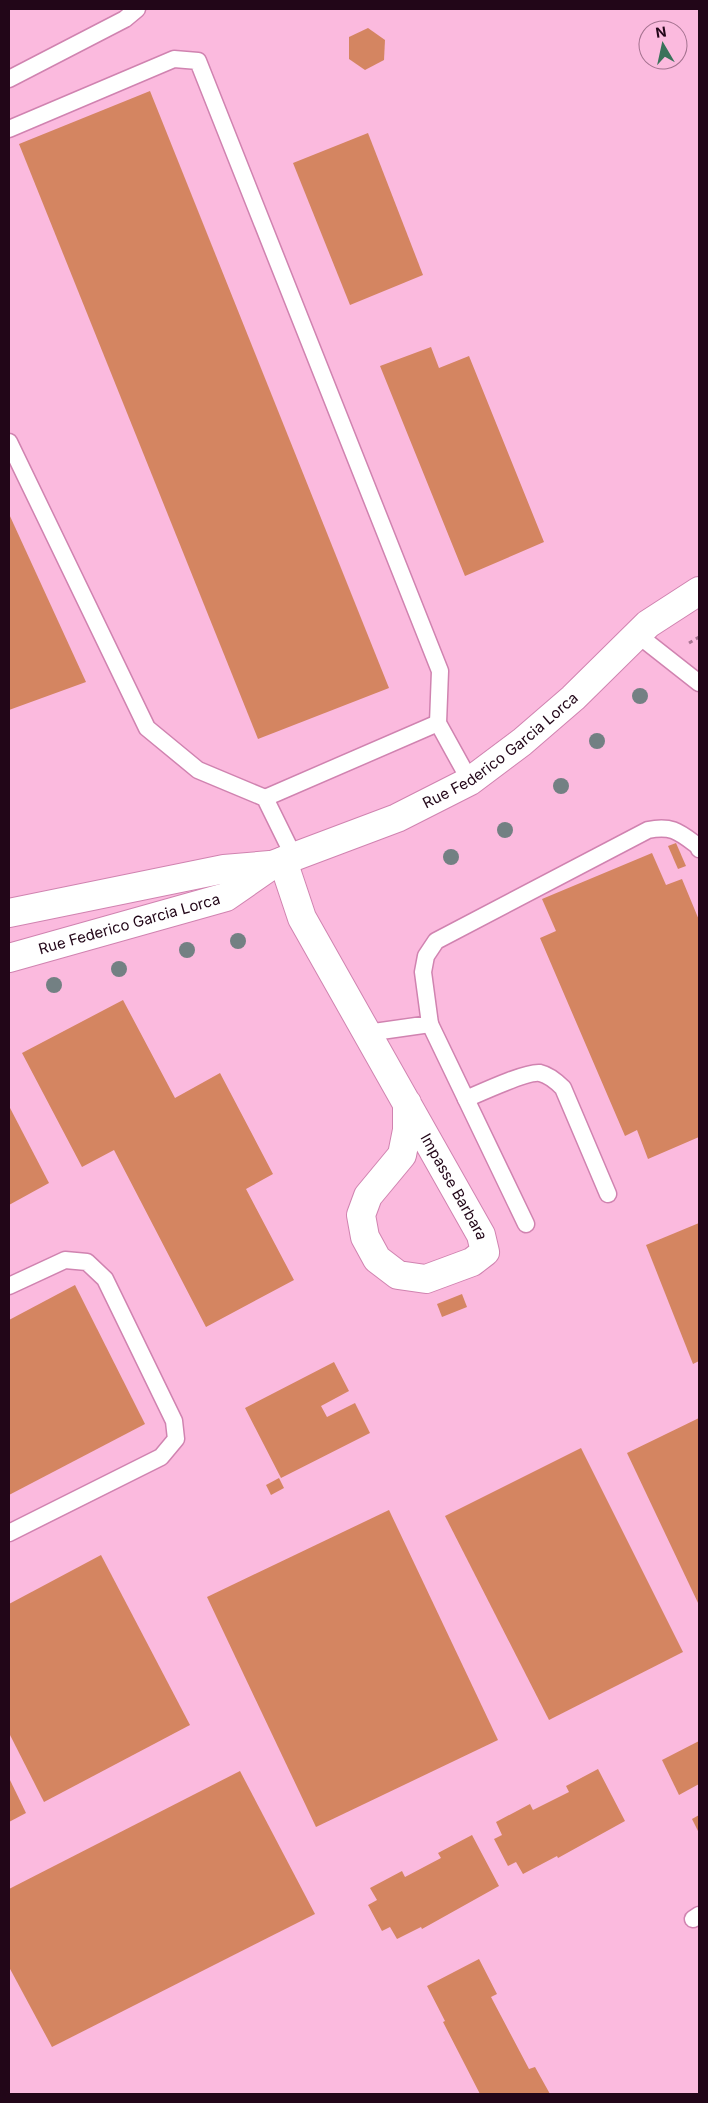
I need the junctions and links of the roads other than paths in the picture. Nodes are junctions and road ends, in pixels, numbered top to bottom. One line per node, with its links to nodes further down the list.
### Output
1 (137, 9): 2 (lane)
2 (9, 79)
3 (9, 129): 8 (lane)
4 (9, 442): 10 (lane)
5 (699, 591): 6 (street, Rue Federico Garcia Lorca)
6 (638, 634): 7 (lane); 9 (street, Rue Federico Garcia Lorca)
7 (699, 683)
8 (438, 722): 9 (lane); 10 (lane)
9 (470, 781): 12 (street, Rue Federico Garcia Lorca)
10 (264, 798): 12 (lane)
11 (699, 849): 15 (lane)
12 (283, 861): 13 (street, Rue Federico Garcia Lorca); 14 (street, Rue Federico Garcia Lorca); 16 (street, Impasse Barbara)
13 (9, 913)
14 (9, 958)
15 (430, 1024): 16 (lane); 17 (lane)
16 (367, 1033): 18 (street, Impasse Barbara)
17 (466, 1099): 19 (lane); 20 (lane)
18 (406, 1103): 18 (street, Impasse Barbara)
19 (608, 1194)
20 (526, 1224)
21 (9, 1286): 22 (lane)
22 (9, 1533)

